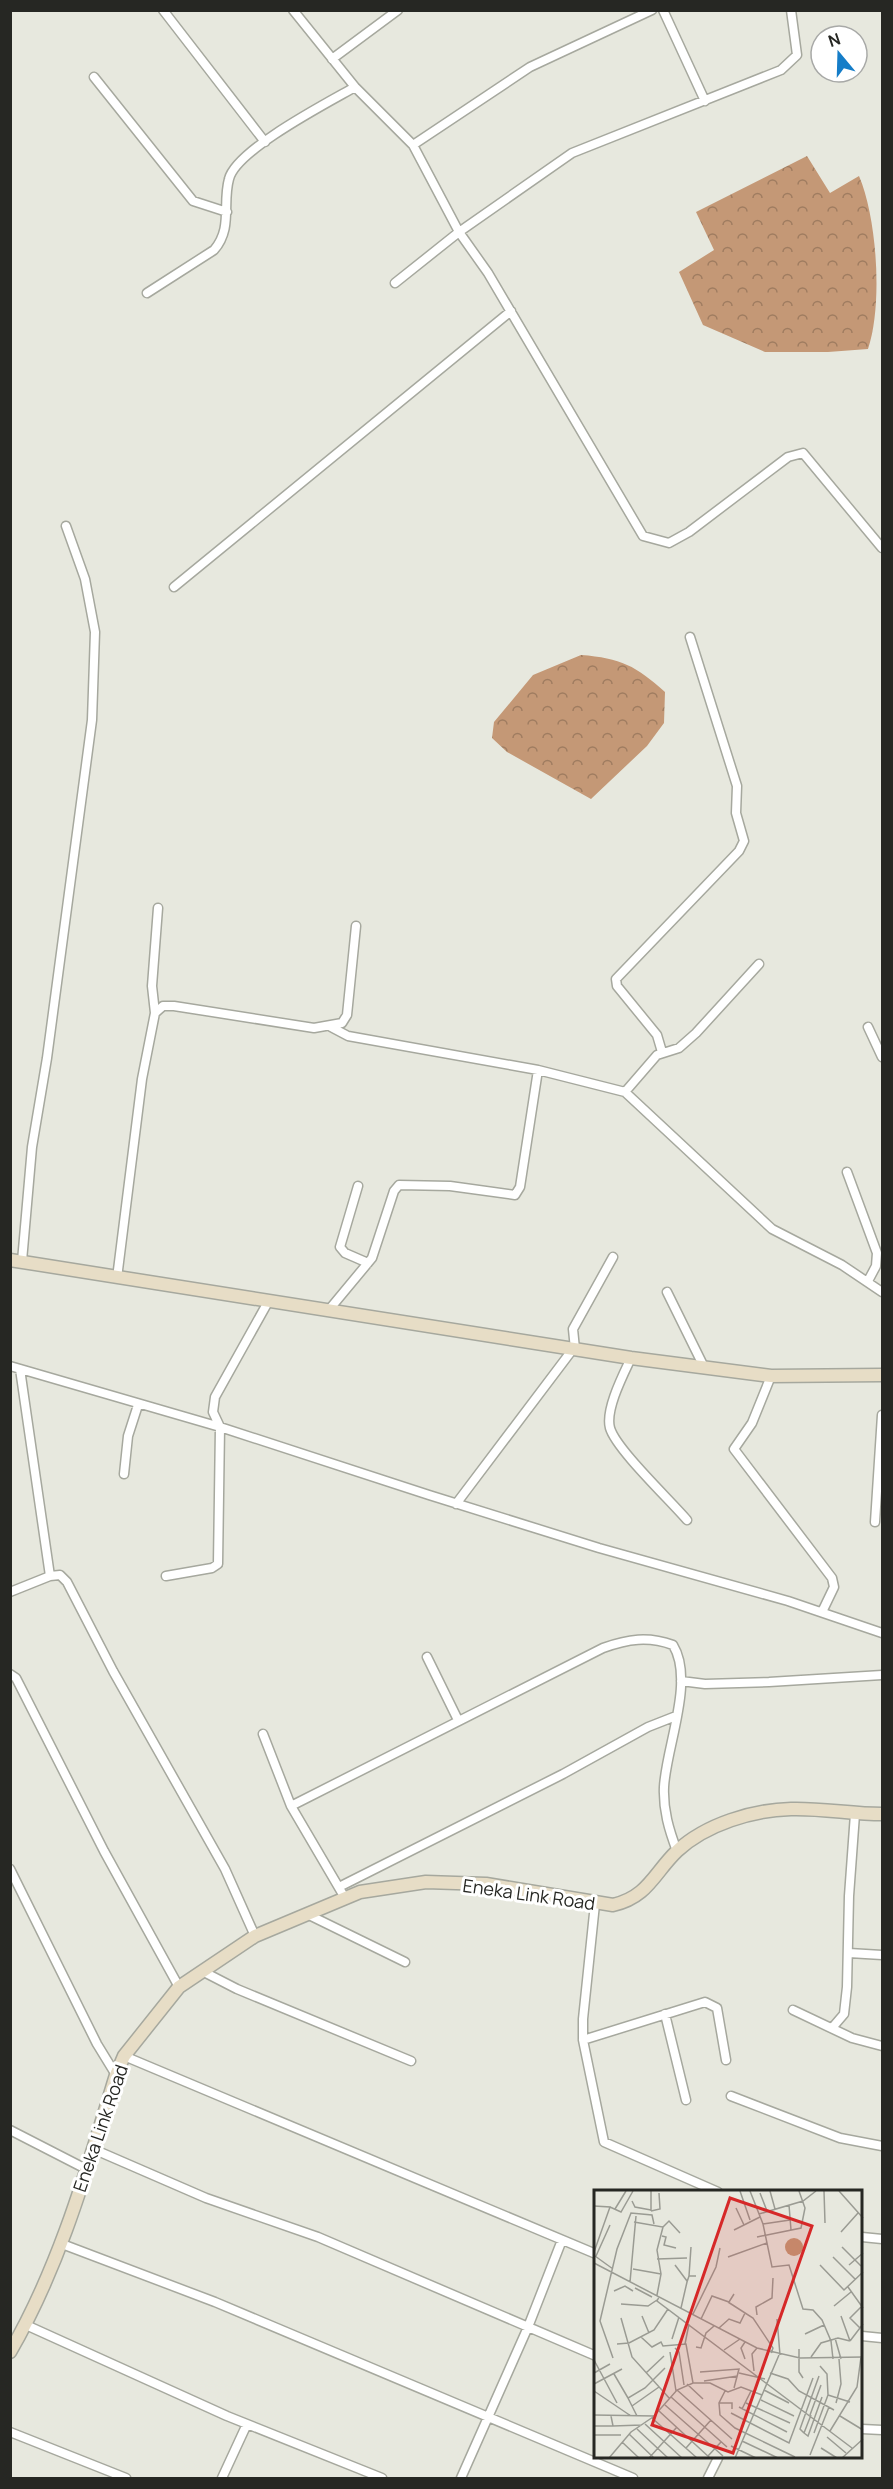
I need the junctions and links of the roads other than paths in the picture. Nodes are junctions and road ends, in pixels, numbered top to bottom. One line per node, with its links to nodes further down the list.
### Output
1 (163, 10): 11 (street)
2 (293, 10): 7 (street)
3 (398, 10): 7 (street)
4 (652, 10): 12 (street)
5 (663, 10): 10 (street)
6 (791, 10): 10 (street)
7 (332, 58): 9 (street)
8 (94, 77): 13 (street)
9 (355, 87): 11 (street); 12 (street)
10 (705, 101): 14 (street)
11 (265, 141): 13 (street)
12 (412, 145): 14 (street)
13 (227, 212): 16 (street)
14 (459, 232): 15 (street); 17 (street)
15 (395, 283)
16 (147, 293)
17 (511, 311): 19 (street); 20 (street)
18 (66, 526): 35 (street)
19 (882, 548)
20 (174, 587)
21 (690, 637): 28 (street)
22 (158, 908): 25 (street)
23 (356, 926): 26 (street)
24 (759, 964): 28 (street)
25 (155, 1013): 26 (street); 37 (street)
26 (331, 1027): 30 (street)
27 (868, 1027): 29 (street)
28 (662, 1052): 31 (street)
29 (882, 1057)
30 (538, 1070): 31 (street); 36 (street)
31 (625, 1092): 38 (street)
32 (847, 1172): 38 (street)
33 (357, 1186): 36 (street)
34 (613, 1257): 43 (street)
35 (16, 1260): 37 (street)
36 (368, 1263): 42 (street)
37 (117, 1278): 41 (street)
38 (868, 1281): 40 (street)
39 (667, 1292): 46 (street)
40 (882, 1292)
41 (268, 1302): 42 (street); 52 (street)
42 (328, 1311): 43 (street)
43 (574, 1349): 44 (street); 54 (street)
44 (631, 1358): 46 (street); 55 (street)
45 (10, 1366): 47 (street)
46 (704, 1367): 49 (street)
47 (20, 1369): 50 (street); 57 (street)
48 (882, 1375): 49 (street)
49 (771, 1376): 60 (street)
50 (138, 1405): 52 (street); 53 (street)
51 (882, 1415): 56 (street)
52 (220, 1427): 54 (street); 58 (street)
53 (124, 1474)
54 (456, 1504): 60 (street)
55 (687, 1520)
56 (875, 1522)
57 (50, 1576): 59 (street); 78 (street)
58 (166, 1576)
59 (10, 1592)
60 (822, 1612): 61 (street)
61 (882, 1633)
62 (426, 1658): 67 (street)
63 (10, 1674): 83 (street)
64 (882, 1675): 65 (street)
65 (681, 1681): 66 (street); 67 (street)
66 (676, 1716): 72 (street); 74 (street)
67 (458, 1720): 69 (street)
68 (263, 1734): 69 (street)
69 (291, 1806): 74 (street)
70 (855, 1814): 71 (street, Eneka Link Road); 72 (street, Eneka Link Road); 79 (street)
71 (882, 1814)
72 (677, 1851): 76 (street, Eneka Link Road)
73 (10, 1869): 92 (street)
74 (339, 1887): 75 (street)
75 (345, 1898): 76 (street, Eneka Link Road); 77 (street, Eneka Link Road)
76 (595, 1904): 87 (street)
77 (309, 1915): 78 (street, Eneka Link Road); 81 (street)
78 (255, 1936): 82 (street, Eneka Link Road)
79 (849, 1953): 80 (street); 86 (street)
80 (882, 1956)
81 (405, 1962)
82 (201, 1971): 83 (street, Eneka Link Road); 91 (street)
83 (179, 1987): 89 (street, Eneka Link Road)
84 (793, 2010): 86 (street)
85 (665, 2014): 87 (street); 90 (street); 94 (street)
86 (832, 2028): 88 (street)
87 (584, 2040): 99 (street)
88 (882, 2046)
89 (124, 2056): 92 (street, Eneka Link Road); 102 (street)
90 (726, 2060)
91 (411, 2061)
92 (116, 2075): 97 (street, Eneka Link Road)
93 (731, 2096): 96 (street)
94 (686, 2100)
95 (10, 2130): 98 (street)
96 (882, 2146)
97 (93, 2149): 98 (street, Eneka Link Road); 106 (street)
98 (86, 2169): 103 (street, Eneka Link Road)
99 (713, 2190)
100 (863, 2237): 101 (street)
101 (882, 2239)
102 (562, 2240): 104 (street); 106 (street)
103 (62, 2244): 105 (street, Eneka Link Road); 111 (street)
104 (594, 2253)
105 (26, 2325): 109 (street, Eneka Link Road); 112 (street)
106 (528, 2327): 110 (street); 111 (street)
107 (863, 2336): 108 (street)
108 (882, 2338)
109 (10, 2352)
110 (594, 2355)
111 (488, 2419): 120 (street); 121 (street)
112 (247, 2424): 118 (street); 119 (street)
113 (863, 2429): 114 (street)
114 (882, 2430)
115 (10, 2432): 117 (street)
116 (717, 2459): 122 (street)
117 (126, 2478)
118 (222, 2478)
119 (382, 2478)
120 (461, 2478)
121 (633, 2478)
122 (708, 2478)

